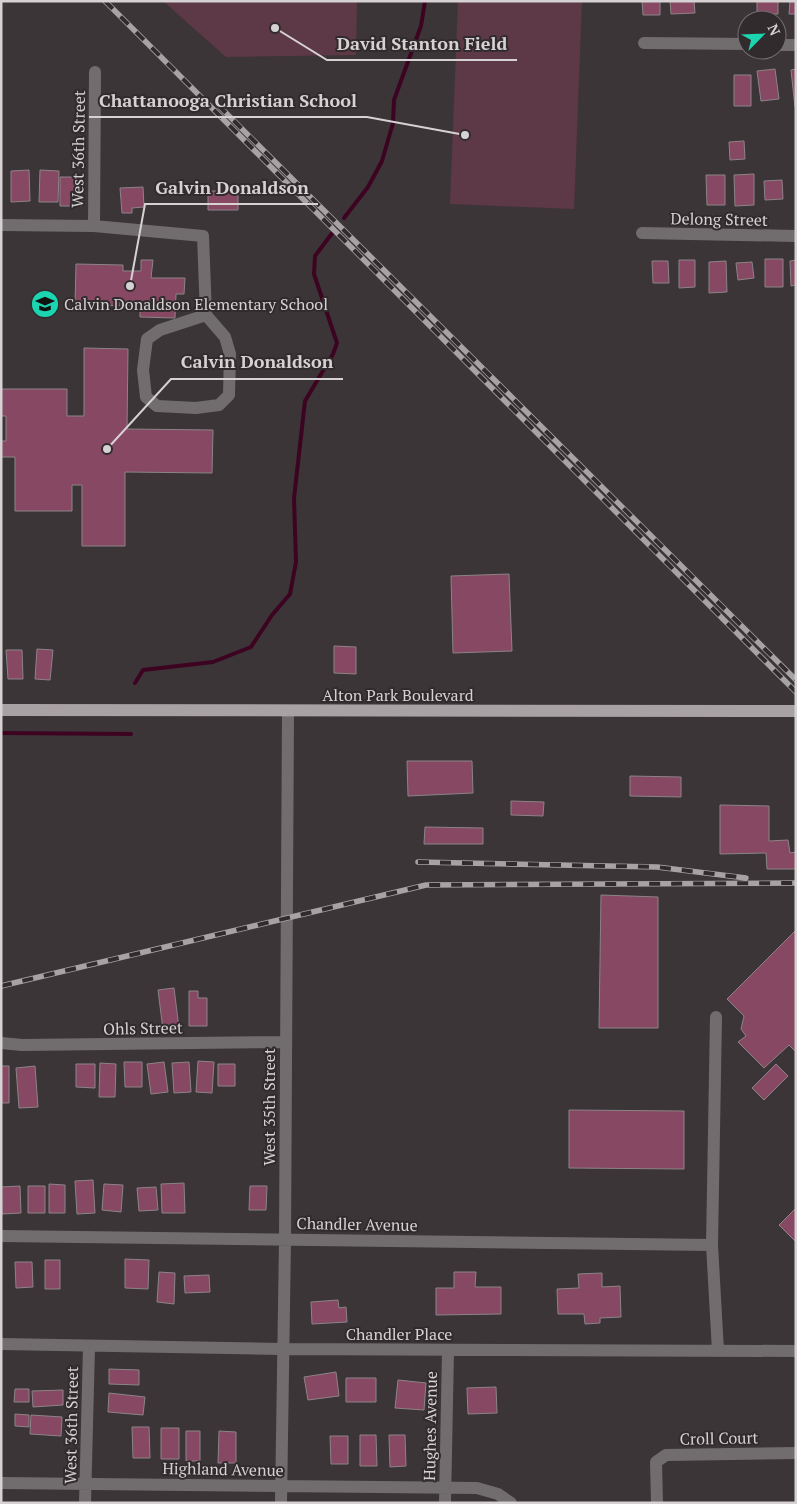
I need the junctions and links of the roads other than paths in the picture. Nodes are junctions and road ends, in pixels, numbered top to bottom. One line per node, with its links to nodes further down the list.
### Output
1 (644, 43): 2 (street)
2 (737, 44)
3 (95, 72): 5 (street, West 36th Street)
4 (1, 225): 5 (street)
5 (94, 226): 8 (street)
6 (642, 233): 7 (street, Delong Street)
7 (796, 236)
8 (206, 315): 8 (street)
9 (1, 710): 10 (main road, Alton Park Boulevard)
10 (288, 712): 11 (main road, Alton Park Boulevard); 13 (street, West 35th Street)
11 (796, 712)
12 (716, 1017): 17 (street)
13 (286, 1042): 14 (street, Ohls Street); 16 (street, West 35th Street)
14 (1, 1043)
15 (1, 1236): 16 (street, Chandler Avenue)
16 (285, 1240): 17 (street, Chandler Avenue); 20 (street, West 35th Street)
17 (712, 1245): 22 (street)
18 (1, 1344): 19 (street, Chandler Place)
19 (89, 1347): 20 (street, Chandler Place); 26 (street, West 36th Street)
20 (282, 1349): 21 (street, Chandler Place); 27 (street, West 35th Street)
21 (448, 1350): 22 (street, Chandler Place); 28 (street, Hughes Avenue)
22 (718, 1351): 23 (street, Chandler Place)
23 (796, 1351)
24 (796, 1453): 33 (street, Croll Court)
25 (1, 1483): 26 (street, Highland Avenue)
26 (86, 1484): 27 (street, Highland Avenue); 29 (street, West 36th Street)
27 (281, 1486): 28 (street, Highland Avenue); 30 (street, West 35th Street)
28 (445, 1487): 31 (street, Hughes Avenue); 32 (street, Highland Avenue)
29 (85, 1503)
30 (280, 1503)
31 (445, 1503)
32 (511, 1503)
33 (657, 1503)

